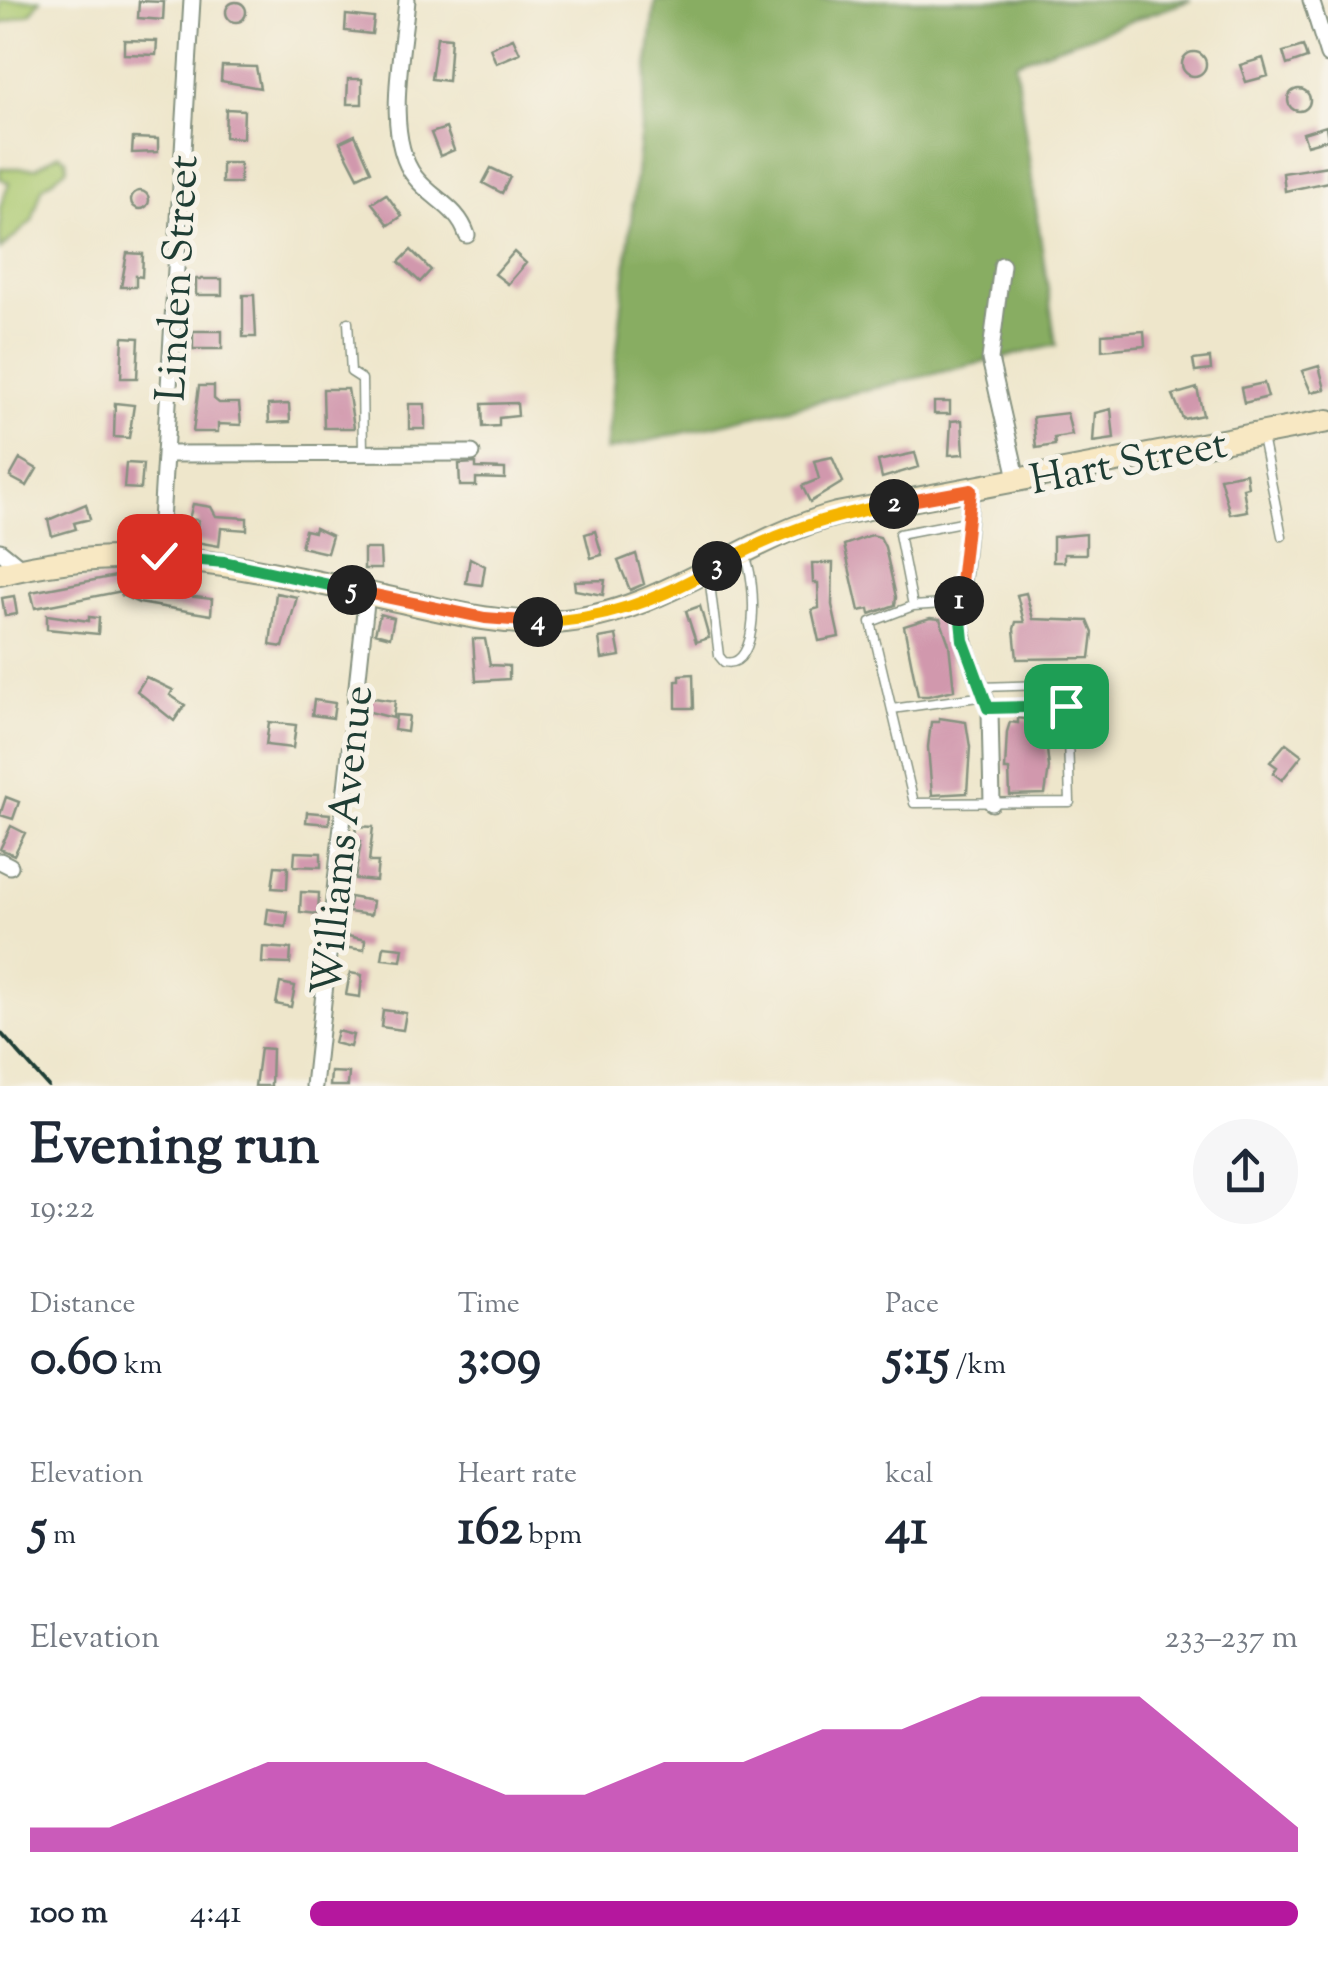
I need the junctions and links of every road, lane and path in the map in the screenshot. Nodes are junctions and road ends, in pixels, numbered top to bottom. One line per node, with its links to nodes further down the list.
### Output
1 (192, 0): 10 (street, Linden Street)
2 (407, 0): 5 (street)
3 (1312, 0): 4 (street)
4 (1328, 55)
5 (466, 235)
6 (1002, 265): 13 (street)
7 (348, 322): 11 (lane)
8 (1328, 421): 9 (main road, Hart Street)
9 (1261, 434): 13 (main road, Hart Street); 16 (lane)
10 (165, 454): 11 (street); 19 (street, Linden Street)
11 (363, 454): 12 (street)
12 (472, 454)
13 (1018, 482): 14 (main road, Hart Street)
14 (971, 490): 15 (street); 18 (main road, Hart Street)
15 (967, 521): 23 (street); 24 (lane)
16 (1282, 536)
17 (0, 551): 20 (street)
18 (743, 552): 21 (main road, Hart Street); 21 (lane)
19 (159, 556): 20 (main road, Hart Street); 22 (main road, Hart Street)
20 (11, 571)
21 (709, 571): 22 (main road, Hart Street)
22 (367, 593): 29 (street, Williams Avenue)
23 (959, 603): 24 (lane); 26 (street)
24 (913, 606): 27 (lane)
25 (1076, 684): 26 (lane)
26 (985, 697): 27 (lane); 28 (street); 28 (lane)
27 (892, 709): 28 (lane)
28 (992, 804)
29 (314, 1086)

